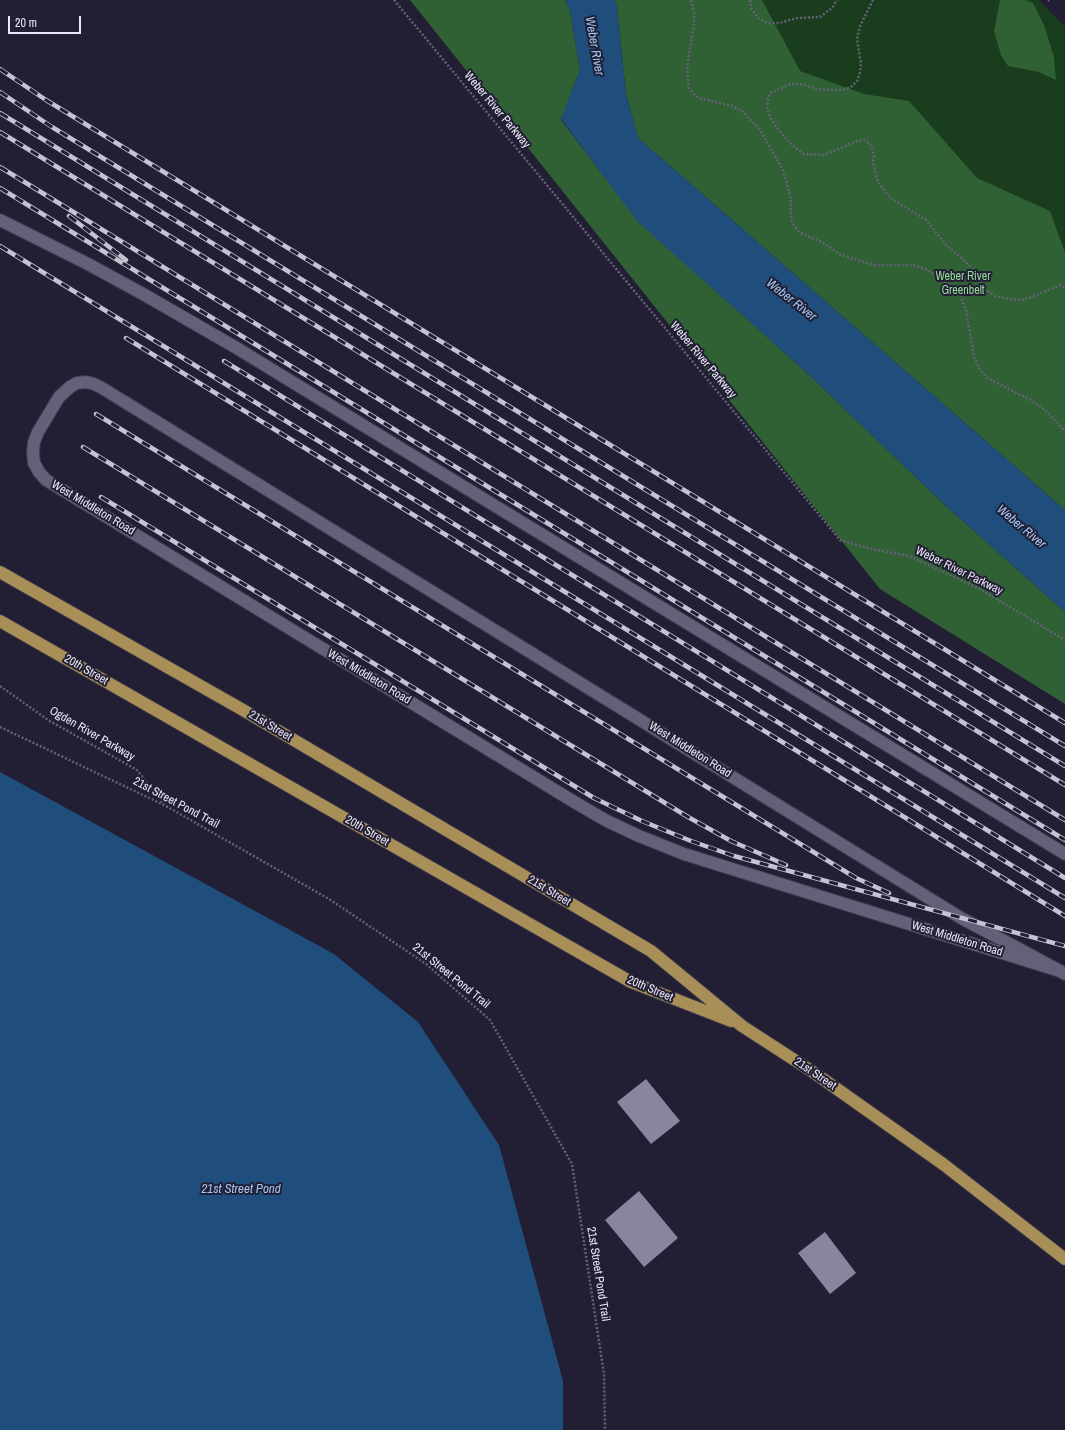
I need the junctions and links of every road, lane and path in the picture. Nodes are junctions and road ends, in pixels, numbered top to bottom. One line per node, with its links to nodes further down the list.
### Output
1 (394, 0): 11 (path, Weber River Parkway)
2 (691, 0): 8 (path)
3 (750, 0): 4 (path)
4 (837, 0)
5 (873, 0): 7 (path)
6 (0, 220): 15 (lane)
7 (1065, 288)
8 (1065, 432)
9 (0, 572): 17 (main road, 21st Street)
10 (0, 621): 17 (main road, 20th Street)
11 (1065, 640)
12 (0, 686): 14 (path, Ogden River Parkway)
13 (0, 727): 14 (path, 21st Street Pond Trail)
14 (166, 806): 19 (path, 21st Street Pond Trail)
15 (1065, 854)
16 (1062, 973): 16 (lane, West Middleton Road)
17 (742, 1026): 18 (main road, 21st Street)
18 (1065, 1258)
19 (605, 1430)

